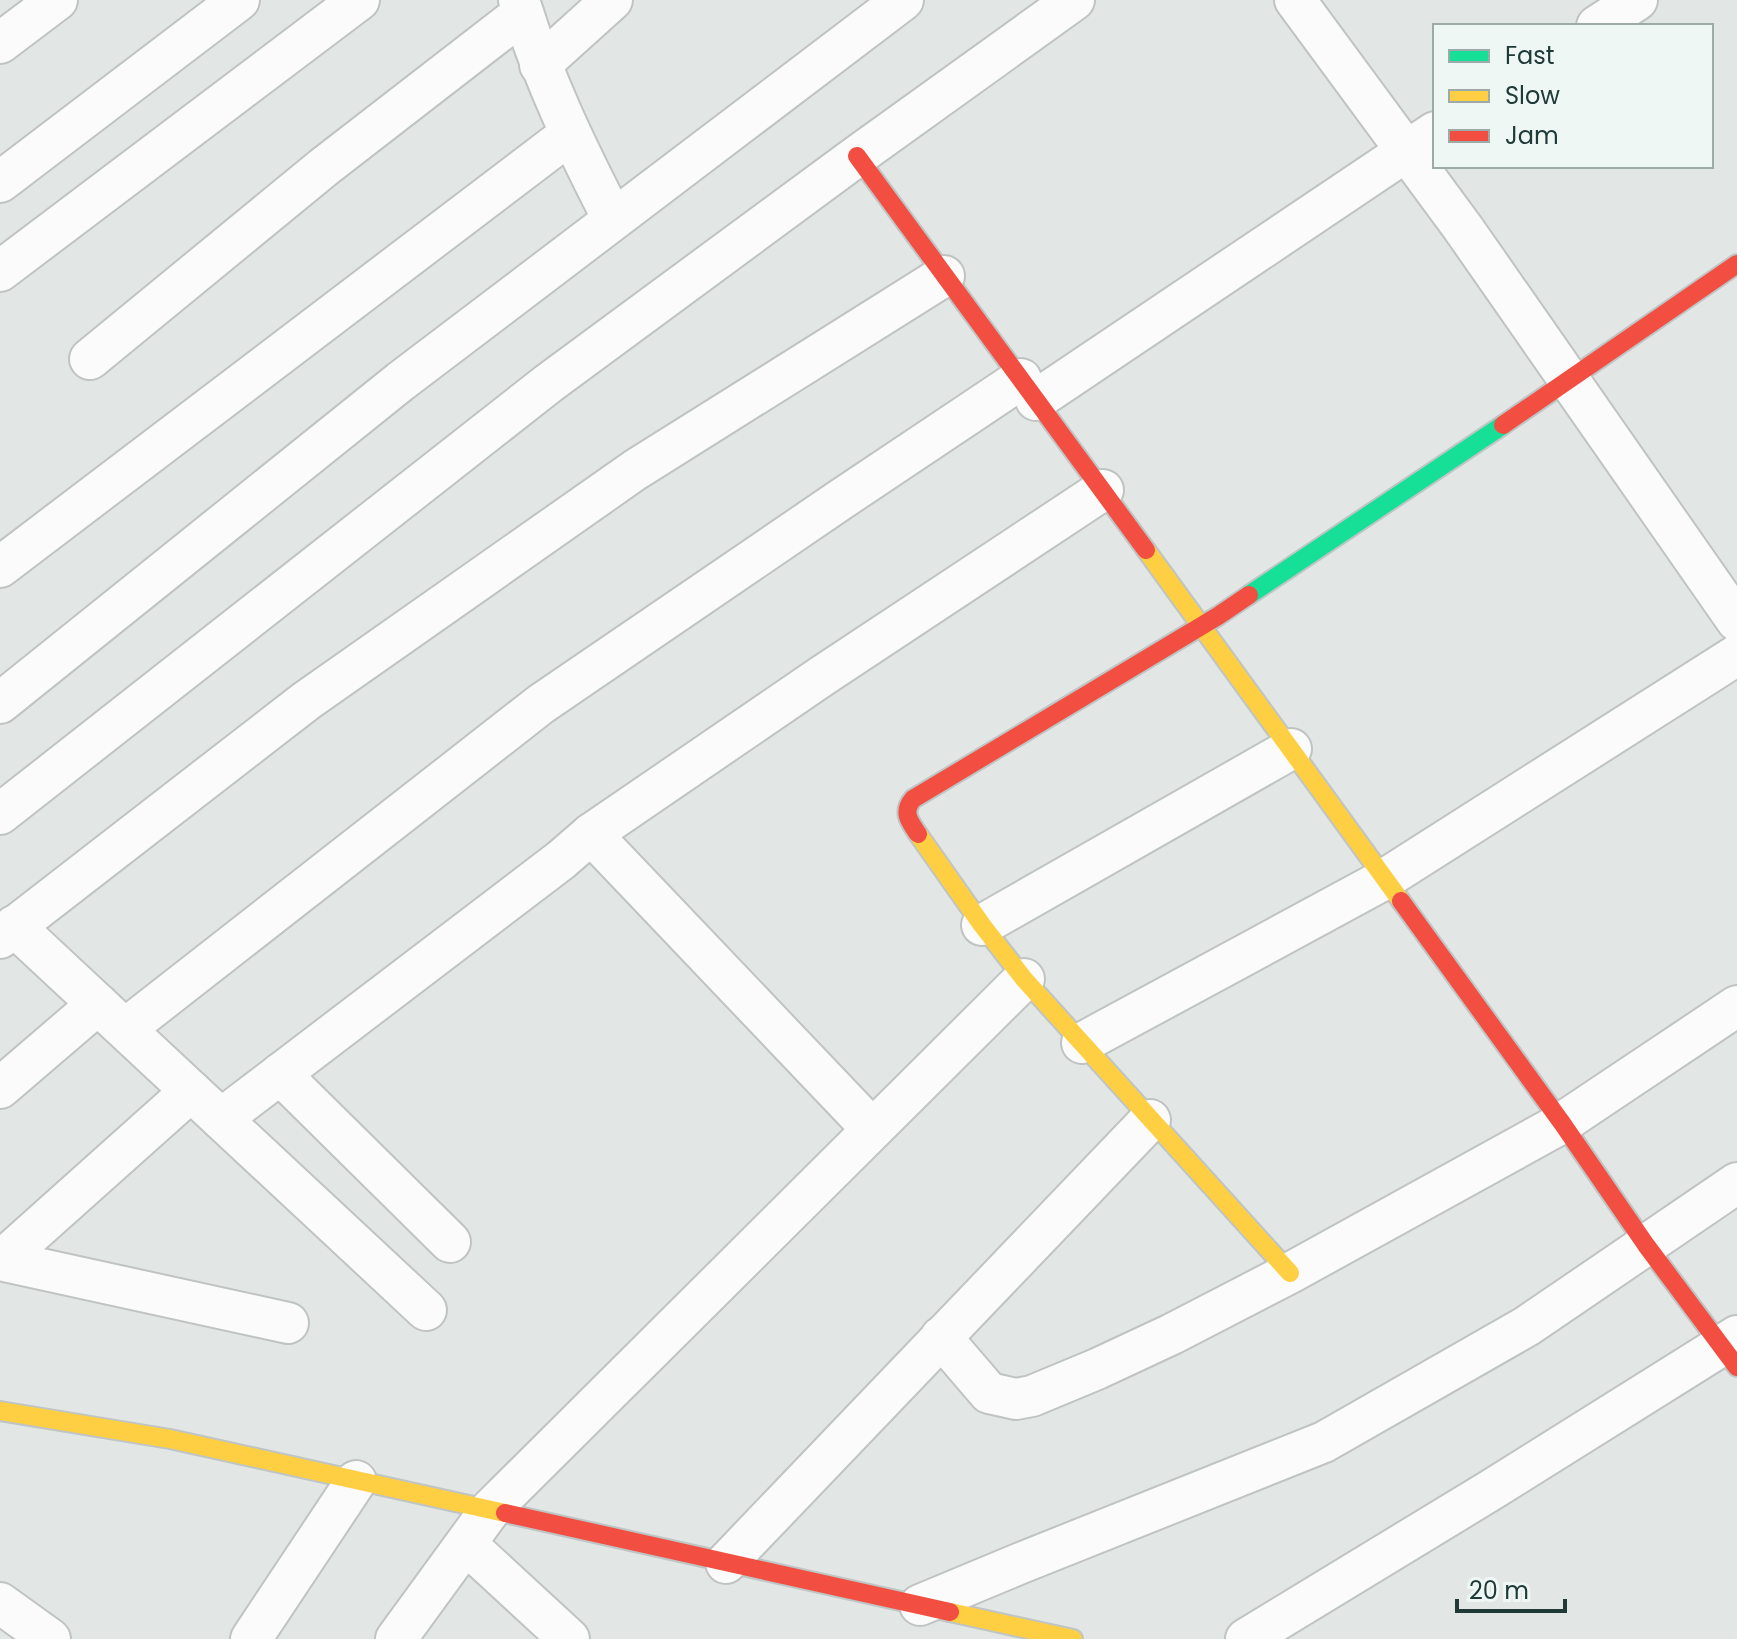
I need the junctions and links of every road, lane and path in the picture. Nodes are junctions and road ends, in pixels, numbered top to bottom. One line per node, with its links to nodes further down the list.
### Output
1 (57, 0): 9 (street)
2 (239, 0): 16 (street)
3 (359, 0): 19 (street)
4 (612, 0): 10 (street)
5 (903, 0): 17 (street)
6 (1074, 0): 13 (street)
7 (1295, 0): 12 (street)
8 (521, 7): 10 (street); 21 (street)
9 (0, 43)
10 (540, 65): 11 (street)
11 (570, 134): 17 (street); 25 (street)
12 (1421, 142): 14 (street); 23 (street)
13 (857, 156): 20 (street); 31 (street)
14 (1433, 161)
15 (1437, 168): 22 (street)
16 (0, 182)
17 (613, 219): 29 (street)
18 (1737, 264): 22 (street)
19 (0, 271)
20 (944, 276): 23 (street); 35 (street)
21 (90, 359)
22 (1569, 381): 26 (street); 27 (street)
23 (1028, 390): 24 (street); 38 (street)
24 (1103, 490): 27 (street); 32 (street)
25 (0, 567)
26 (1737, 621)
27 (1201, 626): 30 (street); 34 (street)
28 (1737, 655): 33 (street)
29 (0, 703)
30 (1291, 749): 33 (street); 34 (street)
31 (0, 814)
32 (591, 834): 40 (street); 46 (street)
33 (1385, 879): 39 (street); 45 (street)
34 (982, 925): 36 (street)
35 (7, 932): 38 (street)
36 (1024, 979): 39 (street); 46 (street)
37 (1737, 1006): 45 (street)
38 (112, 1016): 41 (street); 42 (street)
39 (1082, 1043): 44 (street)
40 (280, 1074): 43 (street); 48 (street)
41 (0, 1088)
42 (191, 1091): 43 (street); 50 (street)
43 (221, 1119): 52 (street)
44 (1150, 1120): 51 (street); 54 (street)
45 (1562, 1123): 49 (street); 51 (street)
46 (872, 1129): 58 (street)
47 (1737, 1183): 49 (street)
48 (450, 1242)
49 (1646, 1245): 55 (street); 62 (street)
50 (1, 1260): 53 (street)
51 (1290, 1273): 54 (street)
52 (426, 1310)
53 (288, 1323)
54 (941, 1337): 60 (street)
55 (1732, 1350): 68 (street)
56 (0, 1411): 57 (street)
57 (356, 1481): 58 (street); 64 (street)
58 (490, 1510): 59 (street); 60 (street)
59 (466, 1544): 65 (street); 66 (street)
60 (726, 1563): 62 (street)
61 (0, 1603): 63 (street)
62 (920, 1605): 67 (street)
63 (50, 1639)
64 (251, 1639)
65 (396, 1639)
66 (569, 1639)
67 (1073, 1639)
68 (1246, 1639)

